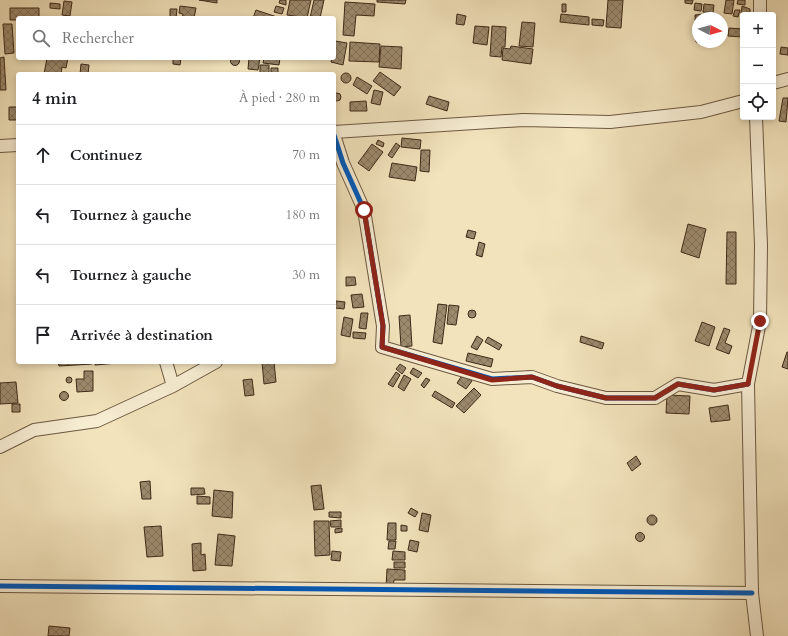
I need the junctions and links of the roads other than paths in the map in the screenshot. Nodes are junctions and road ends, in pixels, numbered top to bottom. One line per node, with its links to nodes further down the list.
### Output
1 (760, 0): 2 (street)
2 (760, 12)
3 (788, 79): 4 (street)
4 (776, 82)
5 (740, 103): 7 (street)
6 (756, 120): 13 (street)
7 (336, 134)
8 (336, 140): 13 (street)
9 (16, 145): 10 (street)
10 (0, 146)
11 (167, 364): 14 (street)
12 (212, 364): 14 (street)
13 (748, 384): 17 (street)
14 (174, 386): 15 (street)
15 (0, 447)
16 (0, 586): 17 (street)
17 (752, 593): 18 (street)
18 (757, 636)

